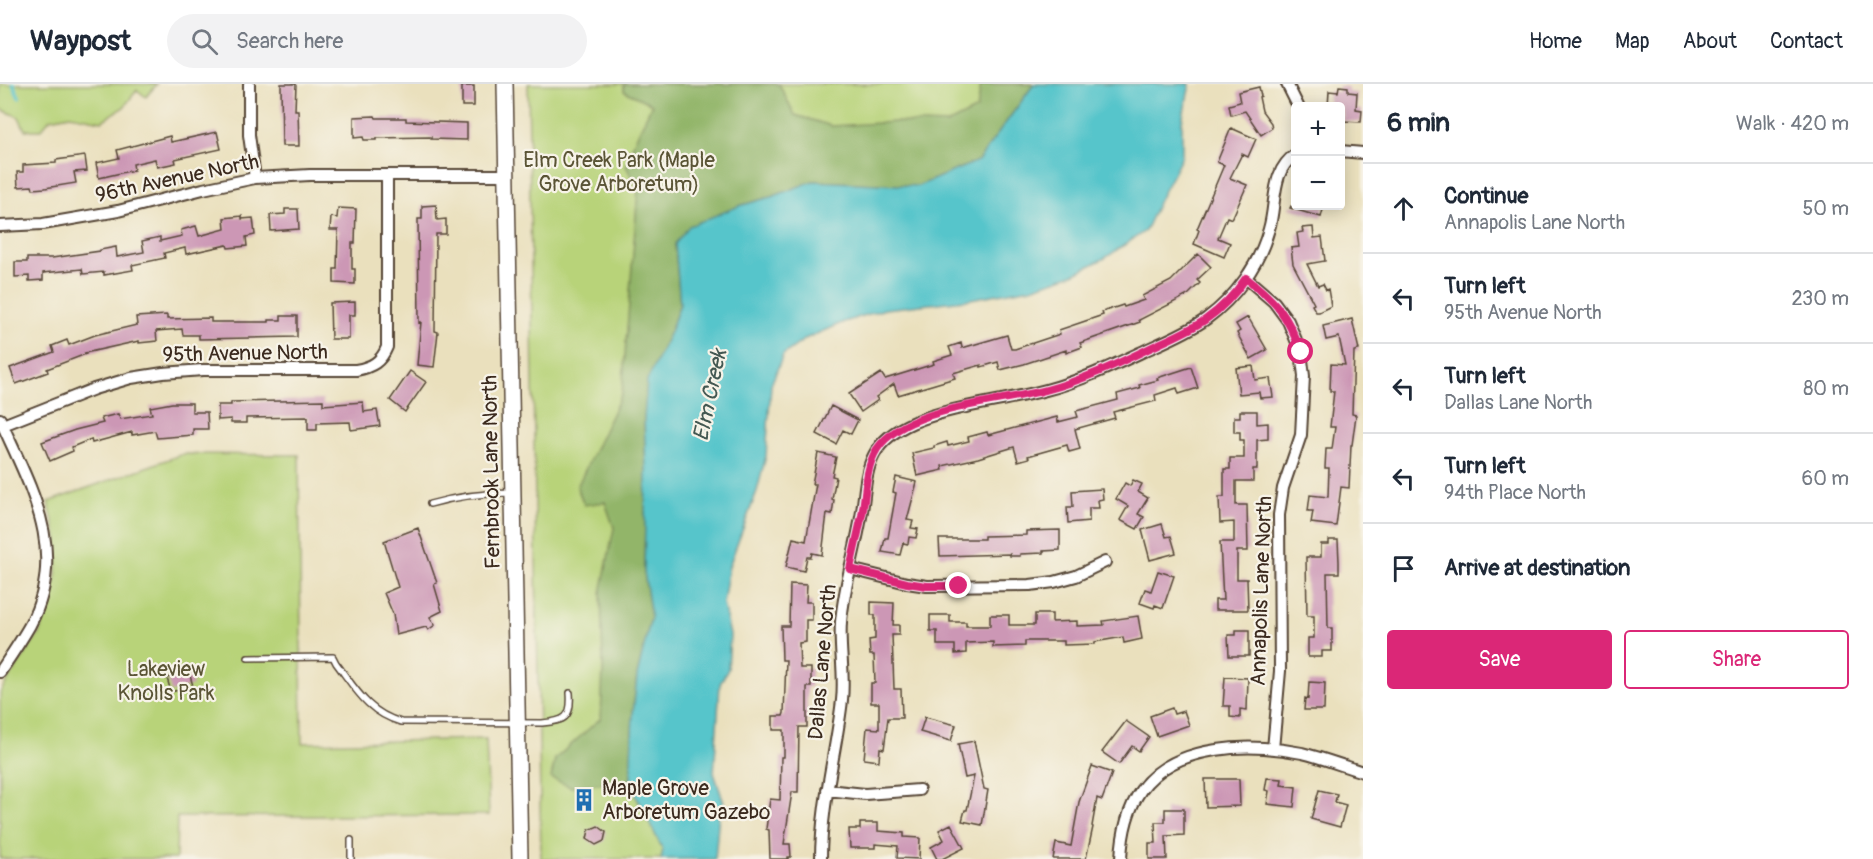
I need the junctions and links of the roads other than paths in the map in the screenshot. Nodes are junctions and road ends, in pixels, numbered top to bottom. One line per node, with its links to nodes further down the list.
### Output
1 (249, 84): 10 (street)
2 (505, 84): 9 (street, Fernbrook Lane North)
3 (1287, 84): 4 (street)
4 (1296, 102)
5 (1345, 151): 6 (street)
6 (1363, 153)
7 (1293, 156): 12 (street)
8 (387, 175): 9 (street, 96th Avenue North); 10 (street, 96th Avenue North); 13 (street, 95th Avenue North)
9 (506, 175): 14 (street, Fernbrook Lane North)
10 (255, 178): 11 (street, 96th Avenue North)
11 (0, 226)
12 (1246, 278): 17 (street, Dallas Lane North); 22 (street, Annapolis Lane North)
13 (1, 422): 19 (street)
14 (513, 493): 15 (lane); 21 (street, Fernbrook Lane North)
15 (430, 504)
16 (1105, 562): 17 (street)
17 (850, 569): 24 (street, Dallas Lane North)
18 (248, 658): 21 (lane)
19 (0, 672)
20 (570, 693): 21 (lane)
21 (516, 722): 28 (street, Fernbrook Lane North)
22 (1273, 749): 23 (street); 30 (street)
23 (1363, 772)
24 (827, 790): 25 (street); 29 (street, Dallas Lane North)
25 (920, 790)
26 (351, 840): 27 (lane)
27 (351, 859)
28 (520, 859)
29 (820, 859)
30 (1121, 859)

